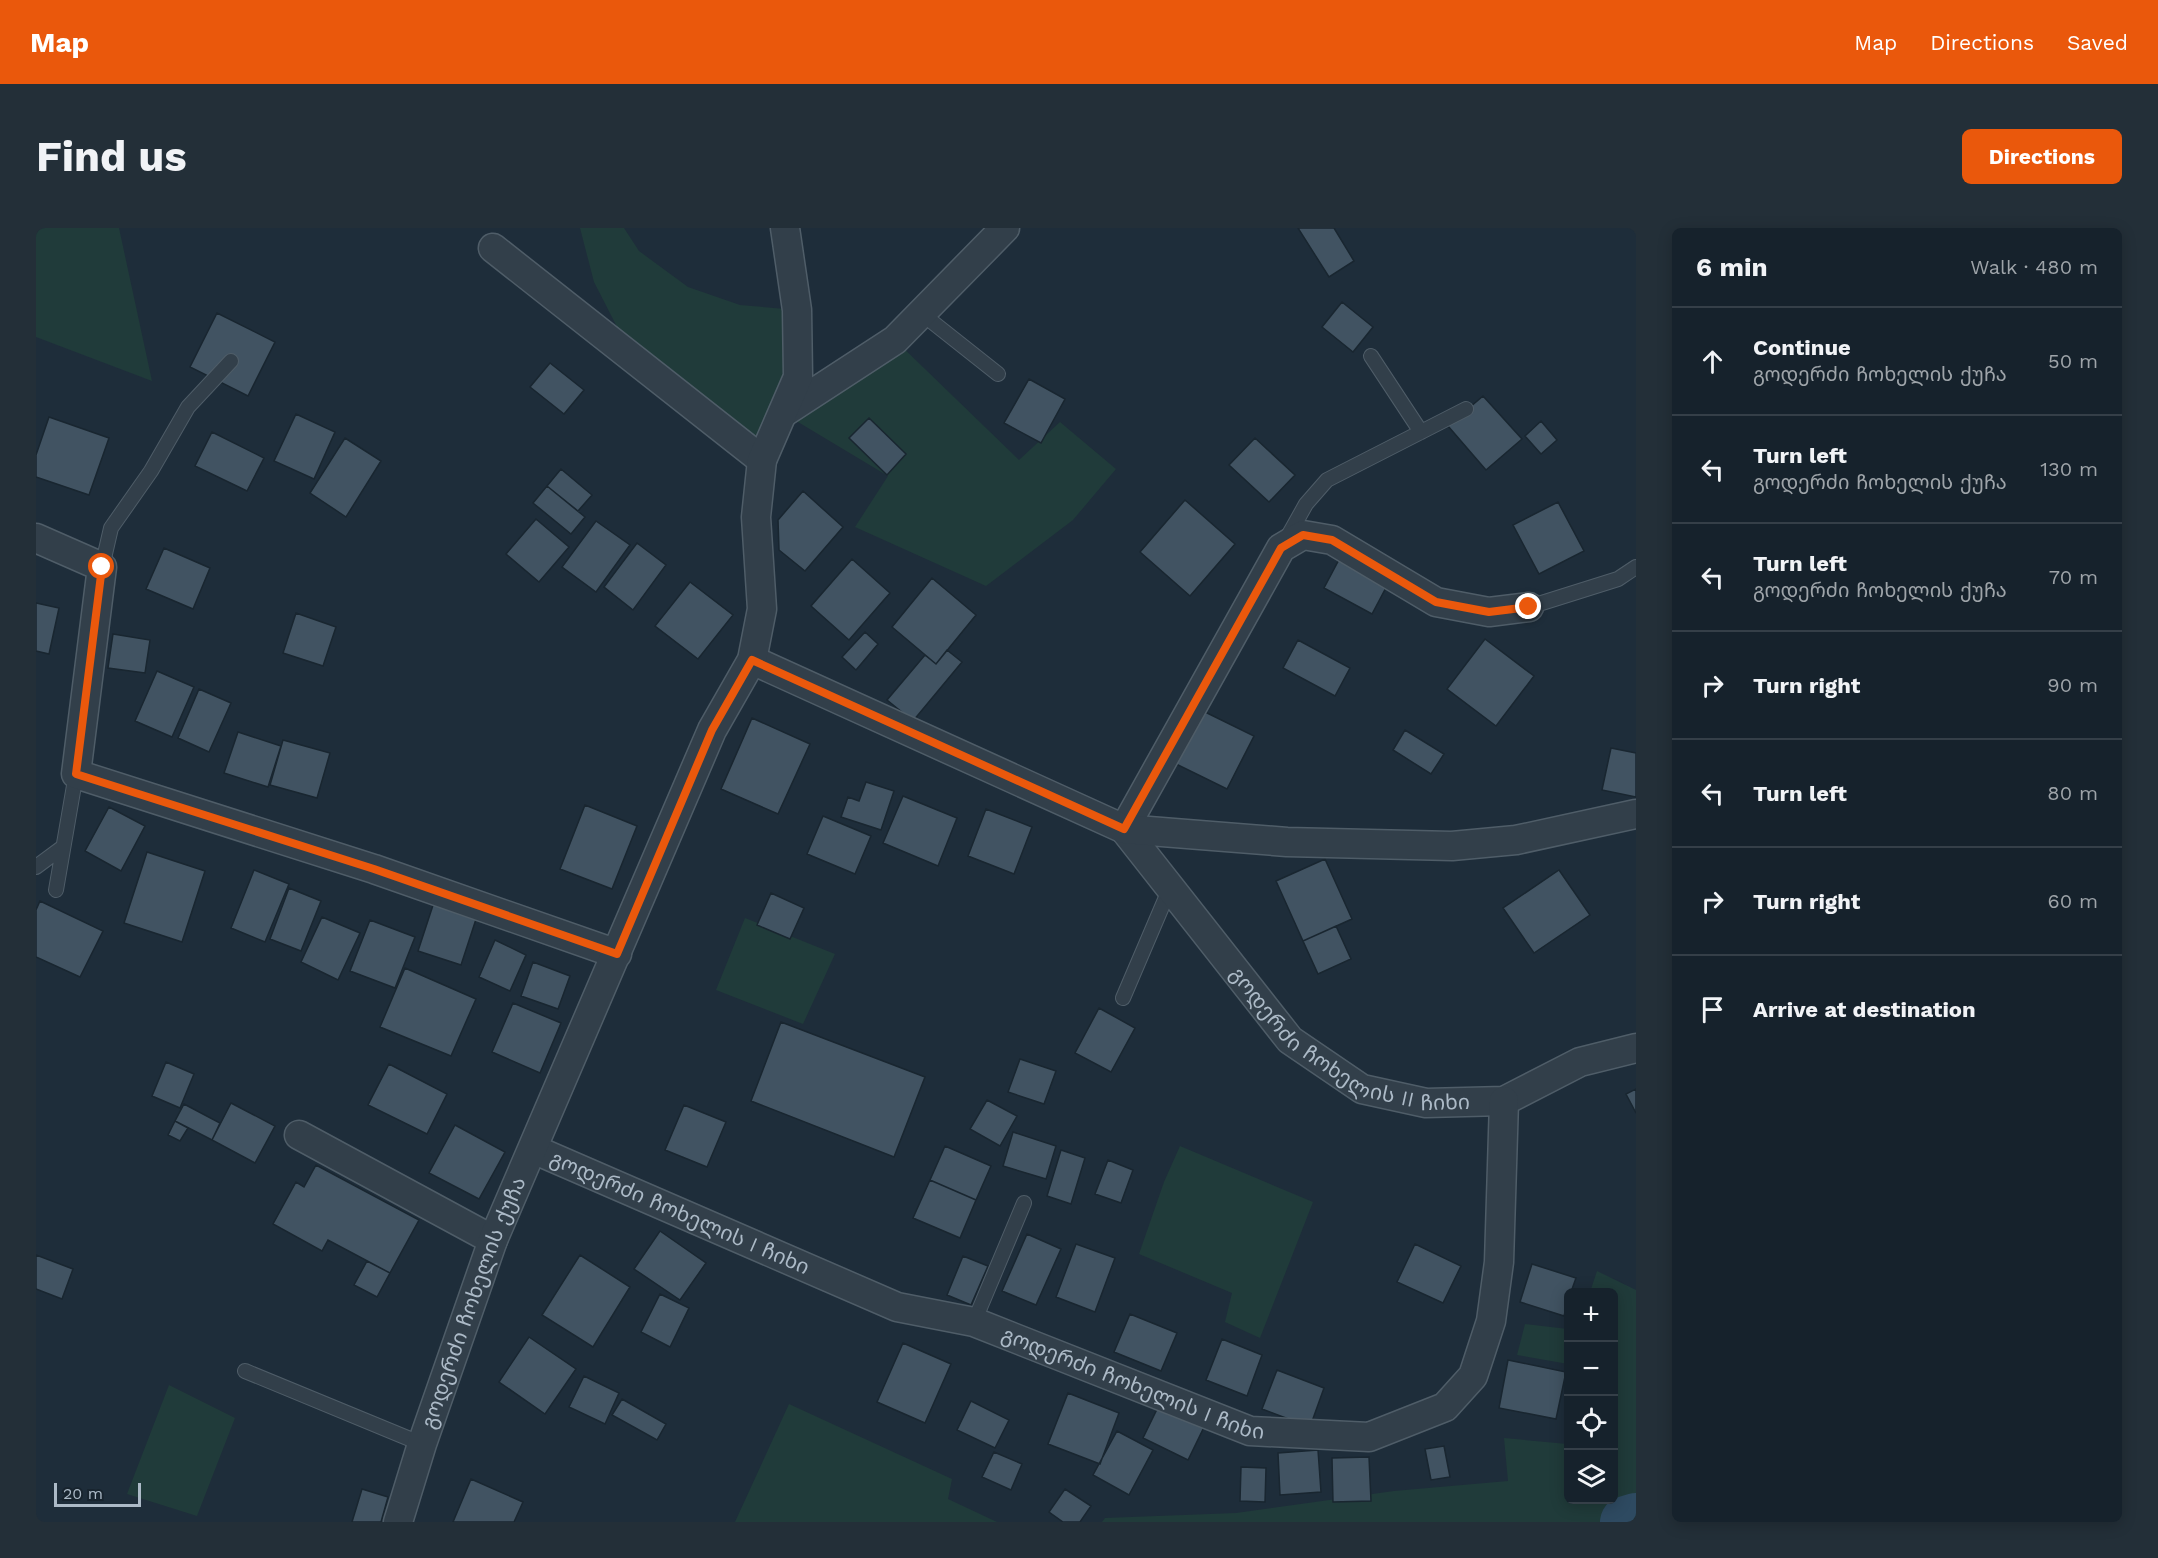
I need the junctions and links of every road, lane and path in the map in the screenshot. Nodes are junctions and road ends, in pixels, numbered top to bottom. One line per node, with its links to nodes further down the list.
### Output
1 (785, 228): 9 (street, გოდერძი ჩოხელის ქუჩა)
2 (1005, 228): 4 (street)
3 (493, 248): 11 (street)
4 (921, 313): 7 (lane); 9 (street)
5 (1371, 356): 10 (lane)
6 (231, 361): 14 (lane)
7 (998, 374)
8 (1466, 409): 10 (lane)
9 (783, 413): 11 (street, გოდერძი ჩოხელის ქუჩა)
10 (1421, 432): 13 (lane)
11 (762, 460): 17 (street, გოდერძი ჩოხელის ქუჩა)
12 (36, 537): 14 (street)
13 (1281, 548): 16 (street); 20 (street)
14 (102, 567): 18 (street)
15 (1636, 567): 16 (lane)
16 (1529, 607)
17 (752, 660): 20 (street, გოდერძი ჩოხელის II ჩიხი); 25 (street, გოდერძი ჩოხელის ქუჩა)
18 (76, 774): 21 (lane); 25 (street)
19 (1636, 814): 20 (street, გოდერძი ჩოხელის II ჩიხი)
20 (1124, 829): 23 (street, გოდერძი ჩოხელის II ჩიხი)
21 (63, 847): 22 (lane); 24 (lane)
22 (36, 867)
23 (1170, 888): 26 (lane); 28 (street, გოდერძი ჩოხელის II ჩიხი)
24 (56, 890)
25 (617, 954): 30 (street, გოდერძი ჩოხელის ქუჩა)
26 (1123, 998)
27 (1636, 1048): 28 (street, გოდერძი ჩოხელის II ჩიხი)
28 (1504, 1101): 33 (street, გოდერძი ჩოხელის I ჩიხი)
29 (299, 1135): 32 (street)
30 (533, 1149): 32 (street, გოდერძი ჩოხელის ქუჩა); 33 (street, გოდერძი ჩოხელის I ჩიხი)
31 (1024, 1203): 33 (lane)
32 (493, 1240): 35 (street, გოდერძი ჩოხელის ქუჩა)
33 (974, 1322)
34 (245, 1371): 35 (lane)
35 (422, 1444): 36 (street, გოდერძი ჩოხელის ქუჩა)
36 (398, 1522)

